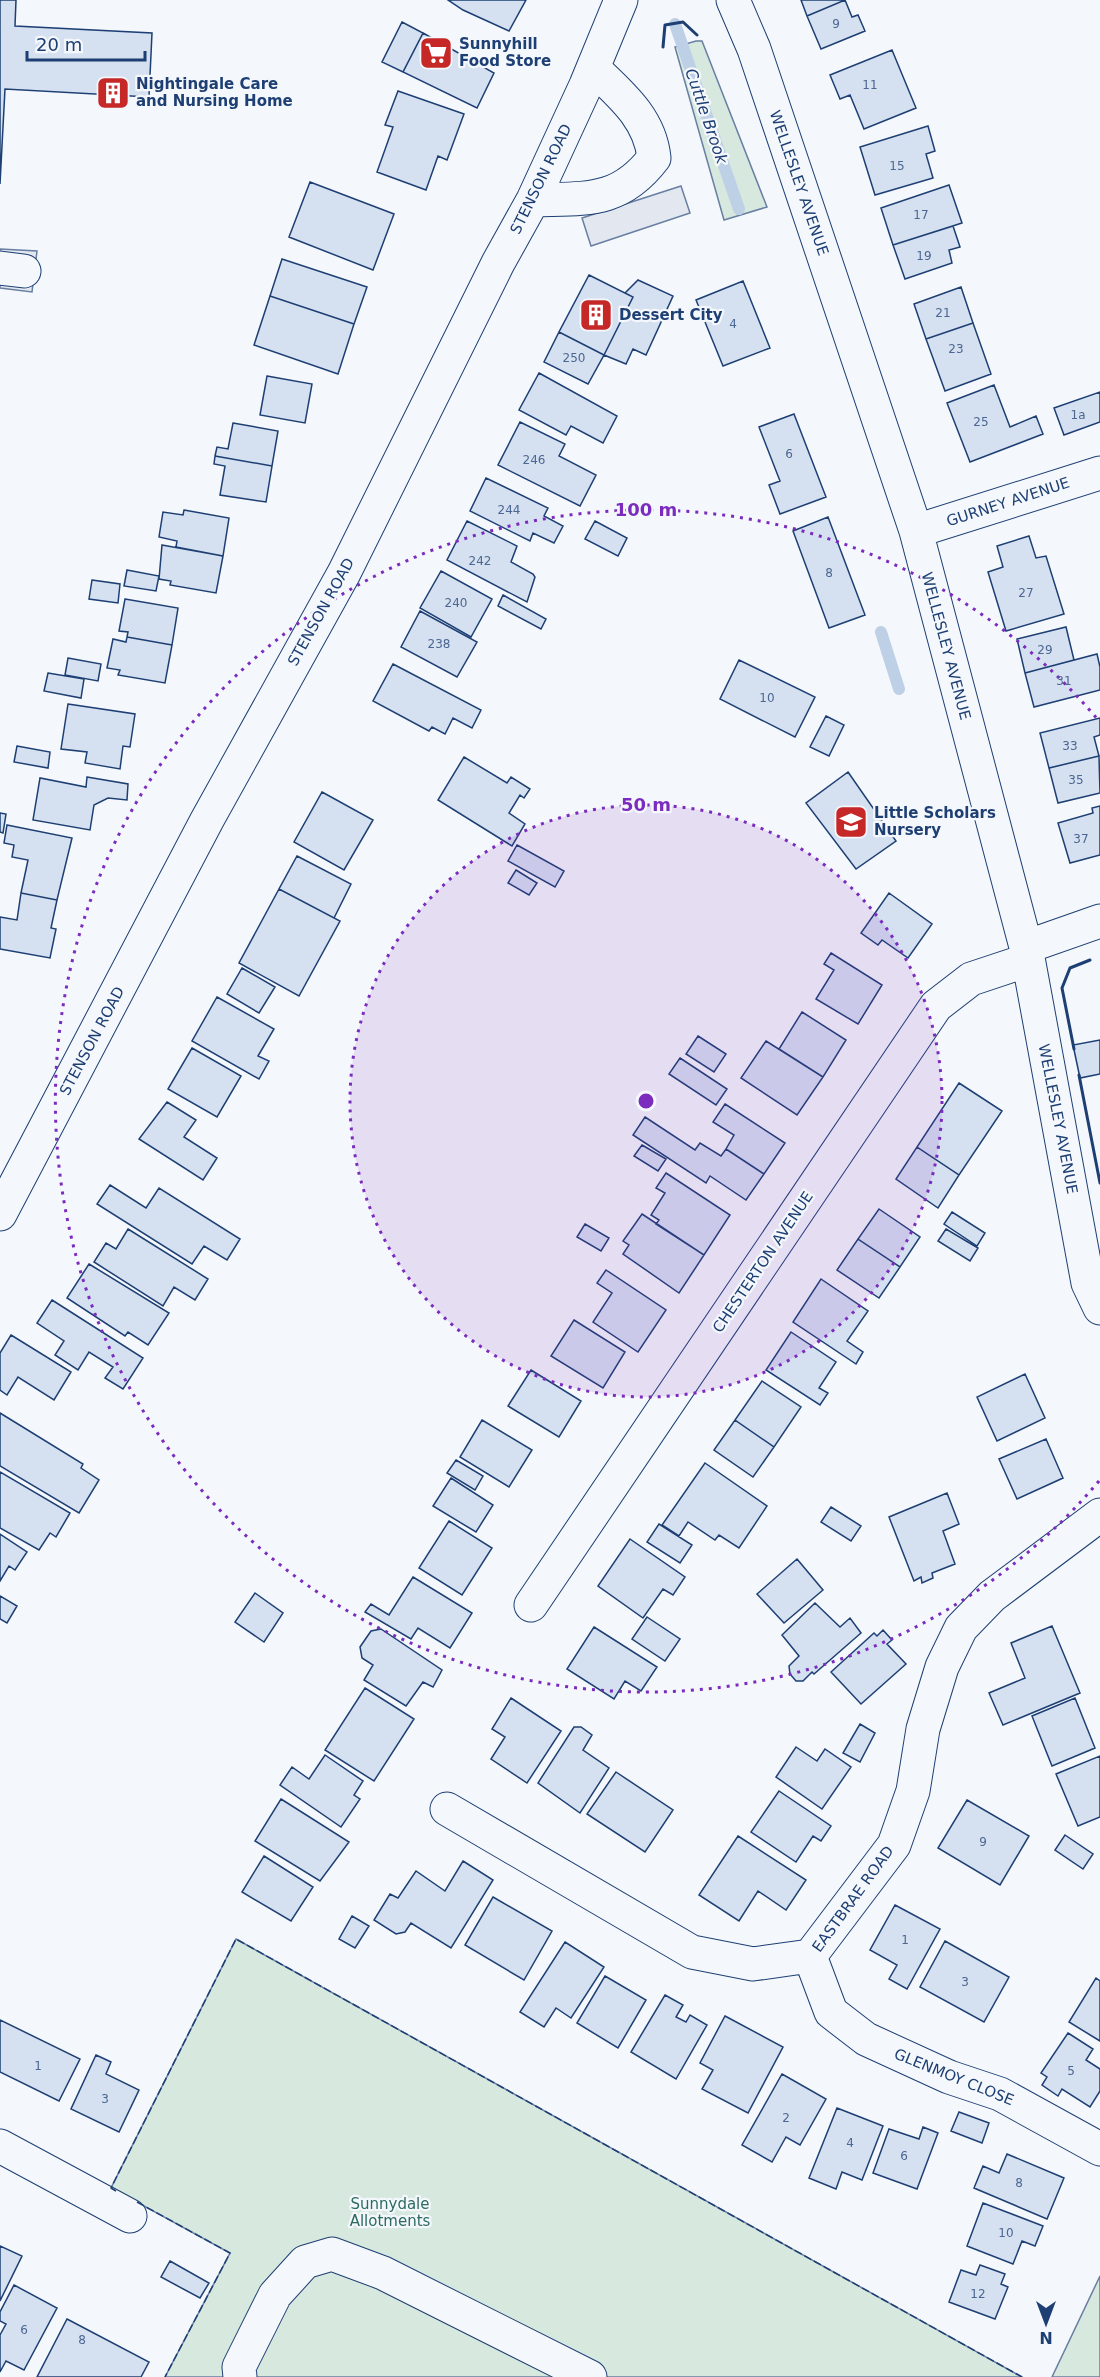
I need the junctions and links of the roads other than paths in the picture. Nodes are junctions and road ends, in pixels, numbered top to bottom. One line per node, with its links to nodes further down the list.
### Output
1 (621, 0): 3 (street, STENSON ROAD)
2 (733, 0): 6 (street, WELLESLEY AVENUE)
3 (593, 68): 4 (street, STENSON ROAD); 4 (street)
4 (533, 200): 9 (street, STENSON ROAD)
5 (1100, 473): 6 (street, GURNEY AVENUE)
6 (916, 531): 8 (street, WELLESLEY AVENUE)
7 (1100, 921): 8 (street, CHESTERTON AVENUE)
8 (1027, 953): 10 (street, WELLESLEY AVENUE); 12 (street, CHESTERTON AVENUE)
9 (0, 1214)
10 (1100, 1308)
11 (1100, 1515): 14 (street, EASTBRAE ROAD)
12 (531, 1605)
13 (447, 1809): 14 (street, EASTBRAE ROAD)
14 (810, 1956): 16 (street, GLENMOY CLOSE)
15 (0, 2146): 17 (street)
16 (1100, 2149)
17 (129, 2216)
18 (240, 2377): 19 (street)
19 (590, 2377)

